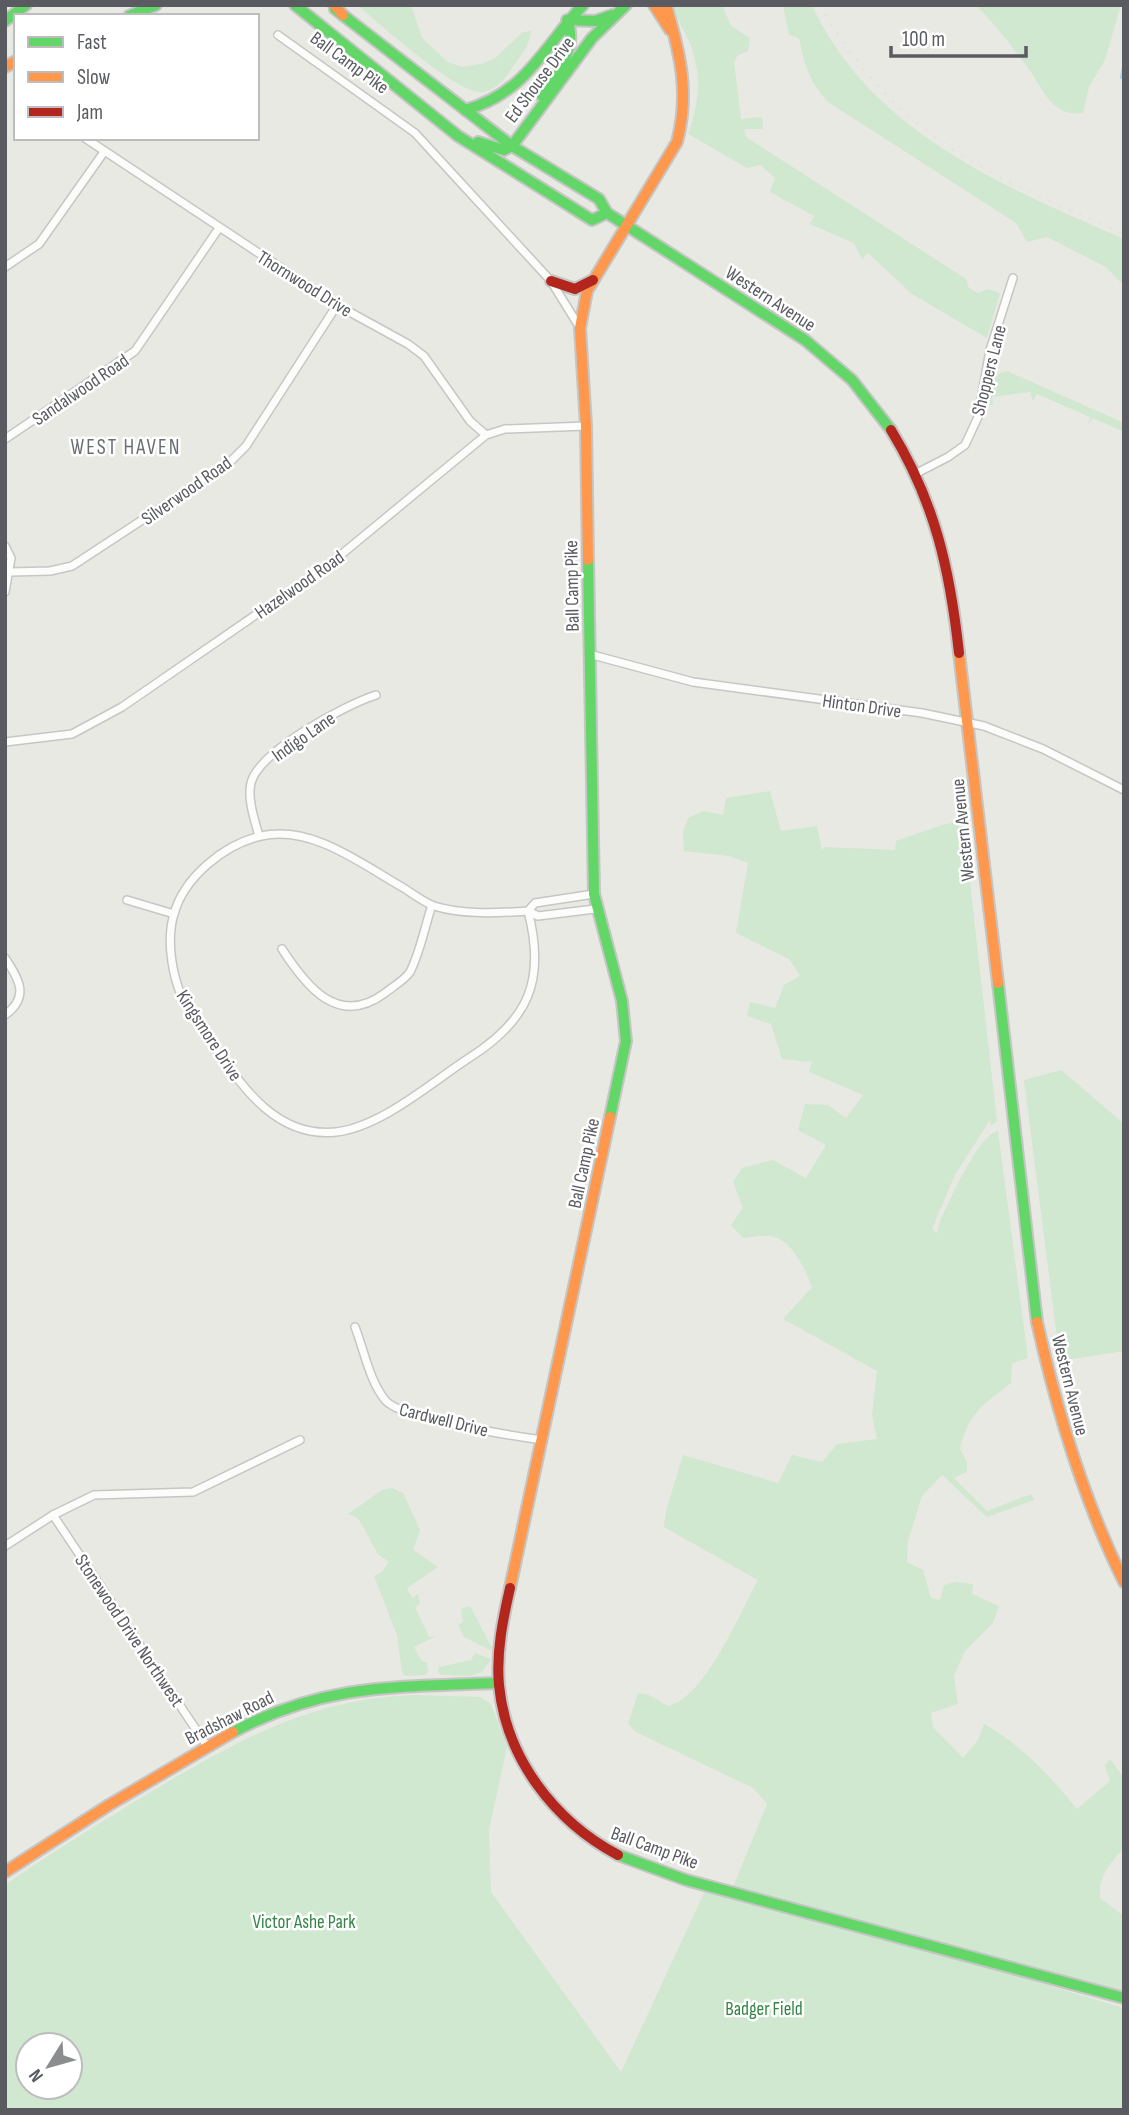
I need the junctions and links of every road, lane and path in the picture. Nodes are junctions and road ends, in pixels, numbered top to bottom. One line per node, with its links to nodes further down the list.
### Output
1 (156, 5): 8 (main road)
2 (295, 5): 15 (main road, Western Avenue)
3 (333, 5): 13 (main road, Western Avenue)
4 (583, 5): 10 (main road, Ed Shouse Drive)
5 (626, 5): 9 (main road, Ed Shouse Drive)
6 (654, 5): 12 (main road)
7 (666, 5): 12 (main road)
8 (134, 14)
9 (615, 15): 10 (main road); 14 (main road, Ed Shouse Drive)
10 (567, 20): 13 (main road, Ed Shouse Drive); 14 (main road)
11 (278, 35): 25 (street, Ball Camp Pike)
12 (678, 41): 20 (main road)
13 (465, 110): 17 (main road, Western Avenue)
14 (535, 114): 17 (main road, Ed Shouse Drive)
15 (458, 136): 17 (main road); 19 (main road, Western Avenue)
16 (88, 140): 18 (street, Thornwood Drive)
17 (512, 146): 19 (main road, Western Avenue)
18 (104, 152): 21 (street, Thornwood Drive); 22 (street)
19 (607, 213): 20 (main road, Western Avenue)
20 (626, 225): 24 (main road); 31 (main road, Western Avenue)
21 (219, 228): 26 (street, Thornwood Drive); 30 (street, Sandalwood Road)
22 (5, 267)
23 (1013, 278): 31 (street, Shoppers Lane)
24 (593, 280): 25 (main road); 27 (main road)
25 (551, 281): 27 (street, Ball Camp Pike)
26 (337, 305): 29 (street, Thornwood Drive); 33 (street, Silverwood Road)
27 (580, 328): 28 (main road, Ball Camp Pike)
28 (586, 426): 29 (street, Hazelwood Road); 35 (main road, Ball Camp Pike)
29 (486, 435): 38 (street, Hazelwood Road)
30 (5, 439)
31 (915, 474): 37 (main road, Western Avenue)
32 (5, 546): 33 (street)
33 (10, 572): 34 (street)
34 (5, 592)
35 (589, 654): 37 (street, Hinton Drive); 41 (main road, Ball Camp Pike)
36 (376, 695): 40 (street, Indigo Lane)
37 (967, 722): 39 (street, Hinton Drive); 55 (main road, Western Avenue)
38 (5, 742)
39 (1124, 790)
40 (259, 836): 43 (street, Kingsmore Drive); 46 (street, Kingsmore Drive)
41 (594, 894): 44 (main road, Ball Camp Pike); 45 (street, Kingsmore Drive)
42 (127, 900): 46 (street)
43 (432, 905): 45 (street, Kingsmore Drive); 47 (street)
44 (595, 909): 45 (street, Kingsmore Drive); 52 (main road, Ball Camp Pike)
45 (528, 911): 46 (street, Kingsmore Drive)
46 (174, 914)
47 (282, 949)
48 (5, 958): 49 (street)
49 (5, 1016)
50 (355, 1327): 52 (street, Cardwell Drive)
51 (300, 1440): 53 (street)
52 (542, 1440): 56 (main road, Ball Camp Pike)
53 (53, 1515): 54 (street); 57 (street, Stonewood Drive Northwest)
54 (5, 1546)
55 (1124, 1582)
56 (498, 1683): 57 (main road, Bradshaw Road); 59 (main road, Ball Camp Pike)
57 (207, 1746): 58 (main road, Bradshaw Road)
58 (5, 1872)
59 (1124, 1998)

